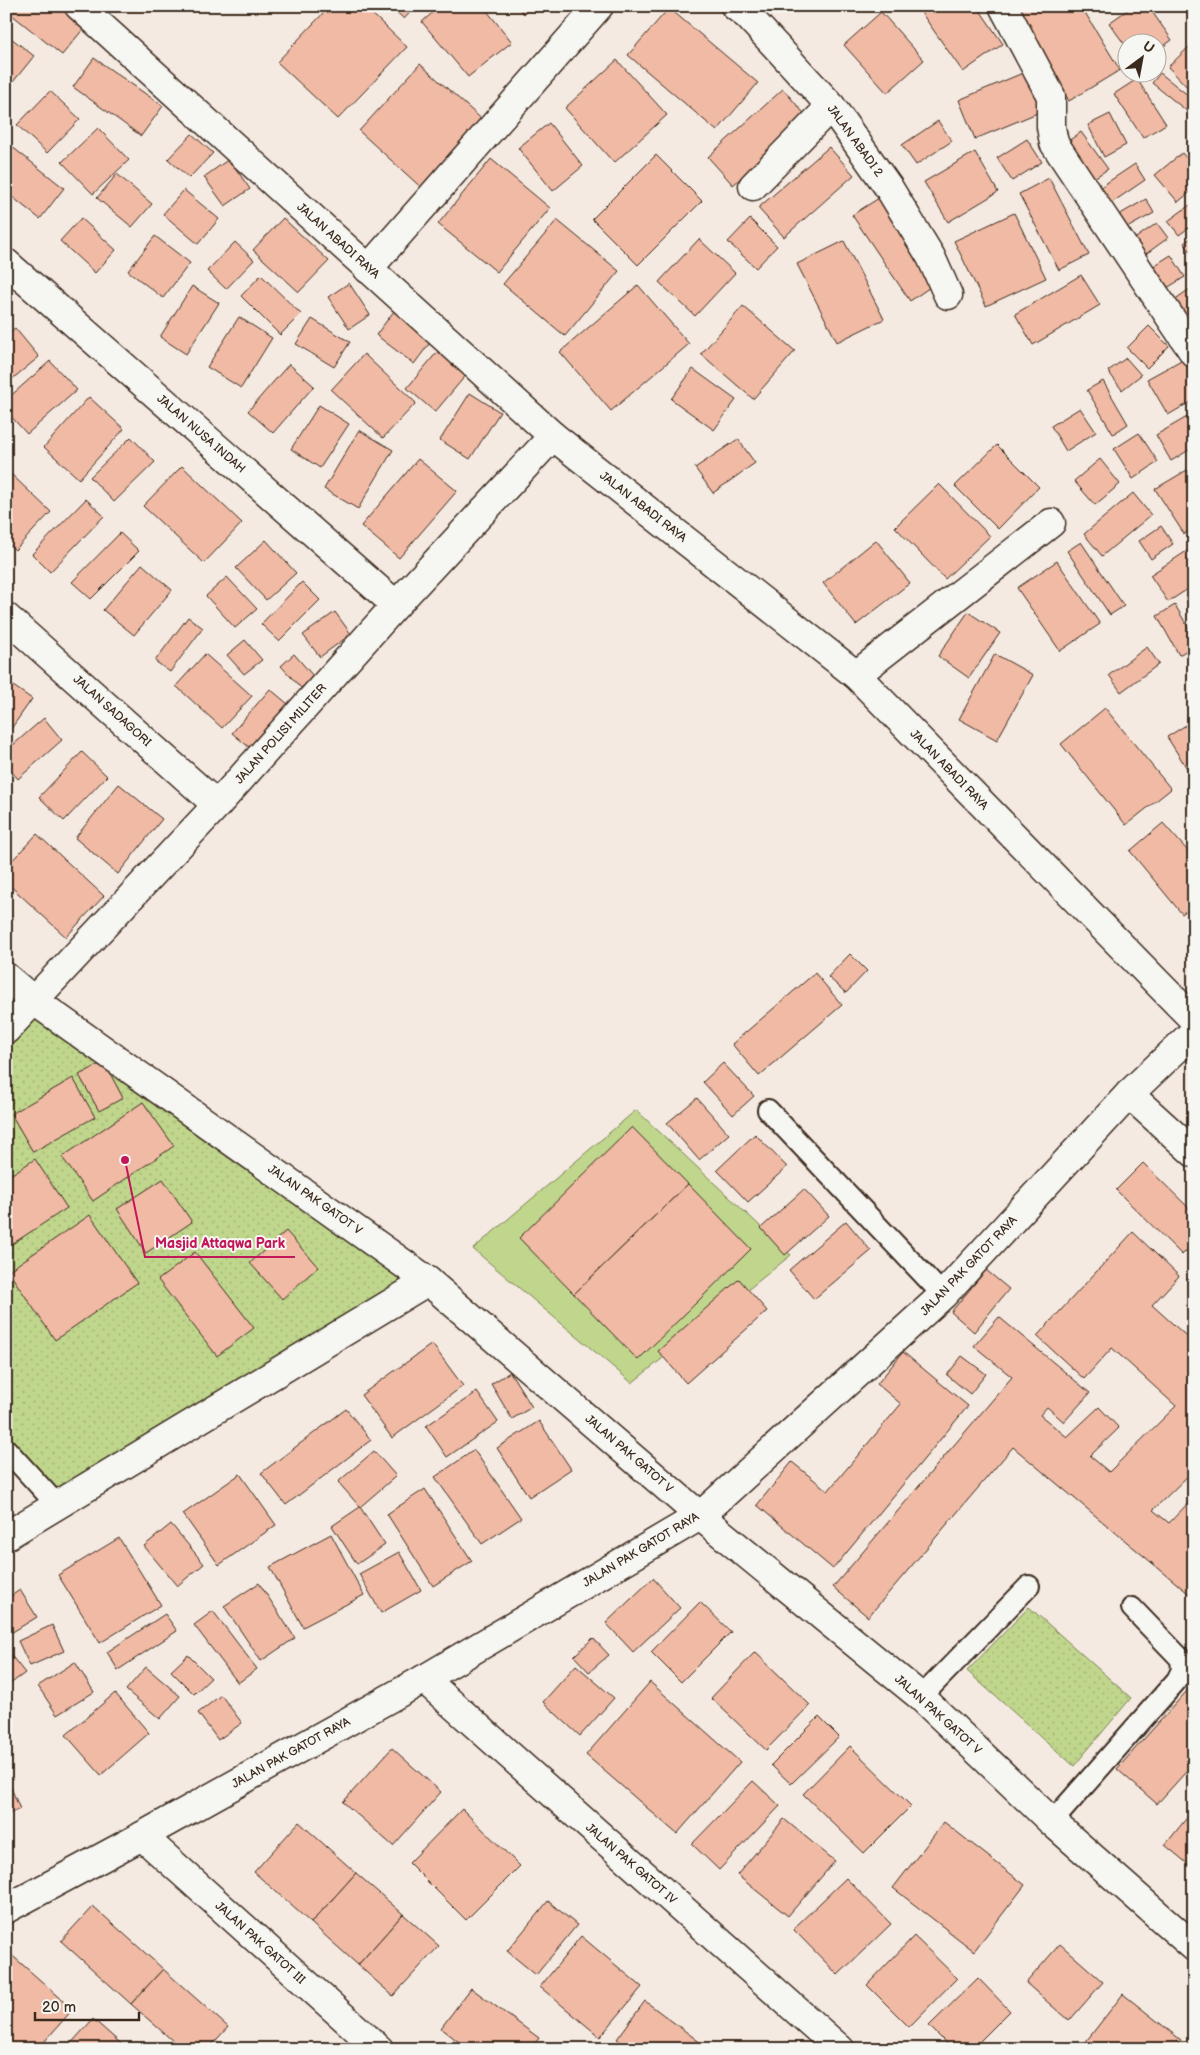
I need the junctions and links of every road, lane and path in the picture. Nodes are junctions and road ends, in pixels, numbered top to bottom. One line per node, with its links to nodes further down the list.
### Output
1 (79, 6): 8 (street, JALAN ABADI RAYA)
2 (599, 6): 8 (street)
3 (735, 6): 5 (street, JALAN ABADI 2)
4 (1003, 6): 10 (street)
5 (831, 106): 6 (street); 9 (street, JALAN ABADI 2)
6 (753, 186)
7 (6, 263): 13 (street, JALAN NUSA INDAH)
8 (368, 269): 11 (street, JALAN ABADI RAYA)
9 (948, 295)
10 (1194, 353)
11 (553, 436): 13 (street, JALAN POLISI MILITER); 15 (street, JALAN ABADI RAYA)
12 (1051, 523): 15 (street)
13 (396, 605): 16 (street, JALAN POLISI MILITER)
14 (6, 617): 16 (street, JALAN SADAGORI)
15 (856, 675): 19 (street, JALAN ABADI RAYA)
16 (217, 806): 18 (street, JALAN POLISI MILITER)
17 (6, 977): 18 (street, JALAN PAK GATOT V)
18 (33, 1000): 20 (street, JALAN POLISI MILITER); 25 (street, JALAN PAK GATOT V)
19 (1194, 1020)
20 (6, 1030)
21 (1194, 1032): 22 (street, JALAN PAK GATOT RAYA)
22 (1129, 1094): 24 (street); 26 (street, JALAN PAK GATOT RAYA)
23 (768, 1110): 26 (lane)
24 (1194, 1153)
25 (428, 1281): 28 (street); 29 (street, JALAN PAK GATOT V)
26 (944, 1295): 29 (street, JALAN PAK GATOT RAYA)
27 (6, 1449): 28 (lane)
28 (58, 1506): 30 (street)
29 (700, 1516): 33 (street, JALAN PAK GATOT RAYA); 34 (street, JALAN PAK GATOT V)
30 (6, 1536)
31 (1029, 1586): 34 (lane)
32 (1132, 1608): 35 (lane)
33 (424, 1679): 36 (street, JALAN PAK GATOT RAYA); 40 (street, JALAN PAK GATOT IV)
34 (921, 1697): 35 (street, JALAN PAK GATOT V)
35 (1052, 1822): 38 (street, JALAN PAK GATOT V)
36 (142, 1836): 37 (street, JALAN PAK GATOT RAYA); 39 (street, JALAN PAK GATOT III)
37 (6, 1909)
38 (1194, 1947)
39 (379, 2049)
40 (840, 2049)

